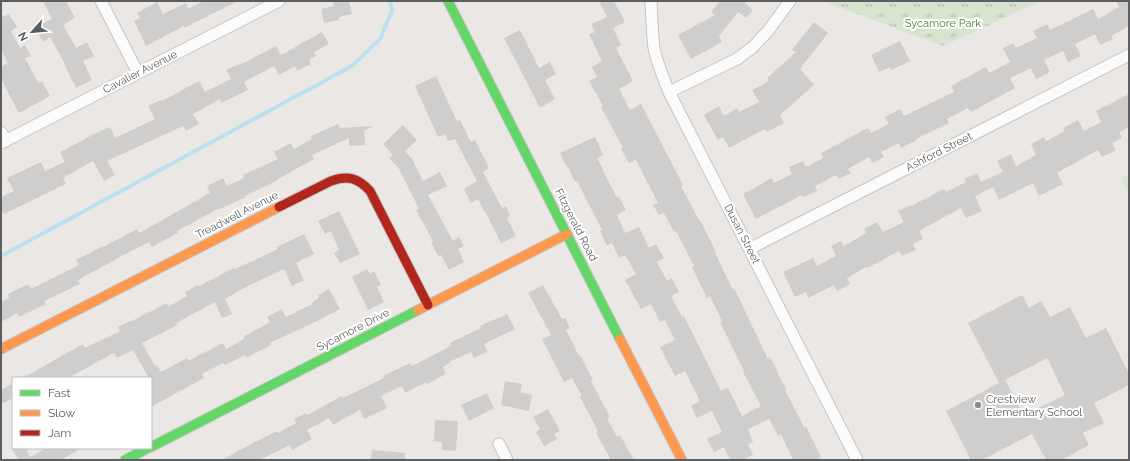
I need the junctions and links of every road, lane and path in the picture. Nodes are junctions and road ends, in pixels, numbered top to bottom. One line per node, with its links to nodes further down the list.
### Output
1 (100, 1): 7 (street)
2 (280, 1): 7 (street, Cavalier Avenue)
3 (448, 1): 10 (main road, Fitzgerald Road)
4 (651, 1): 8 (street, Dusan Street)
5 (790, 1): 8 (street)
6 (1129, 55): 11 (street, Ashford Street)
7 (138, 74): 9 (street, Cavalier Avenue)
8 (669, 92): 11 (street, Dusan Street)
9 (3, 139)
10 (567, 234): 12 (main road, Sycamore Drive); 19 (main road, Fitzgerald Road)
11 (750, 249): 20 (street, Dusan Street)
12 (428, 305): 13 (main road, Treadwell Avenue); 15 (main road, Sycamore Drive)
13 (1, 349)
14 (499, 444): 18 (street)
15 (152, 446)
16 (146, 449): 17 (main road, Sycamore Drive)
17 (125, 460)
18 (507, 460)
19 (682, 460)
20 (857, 460)

